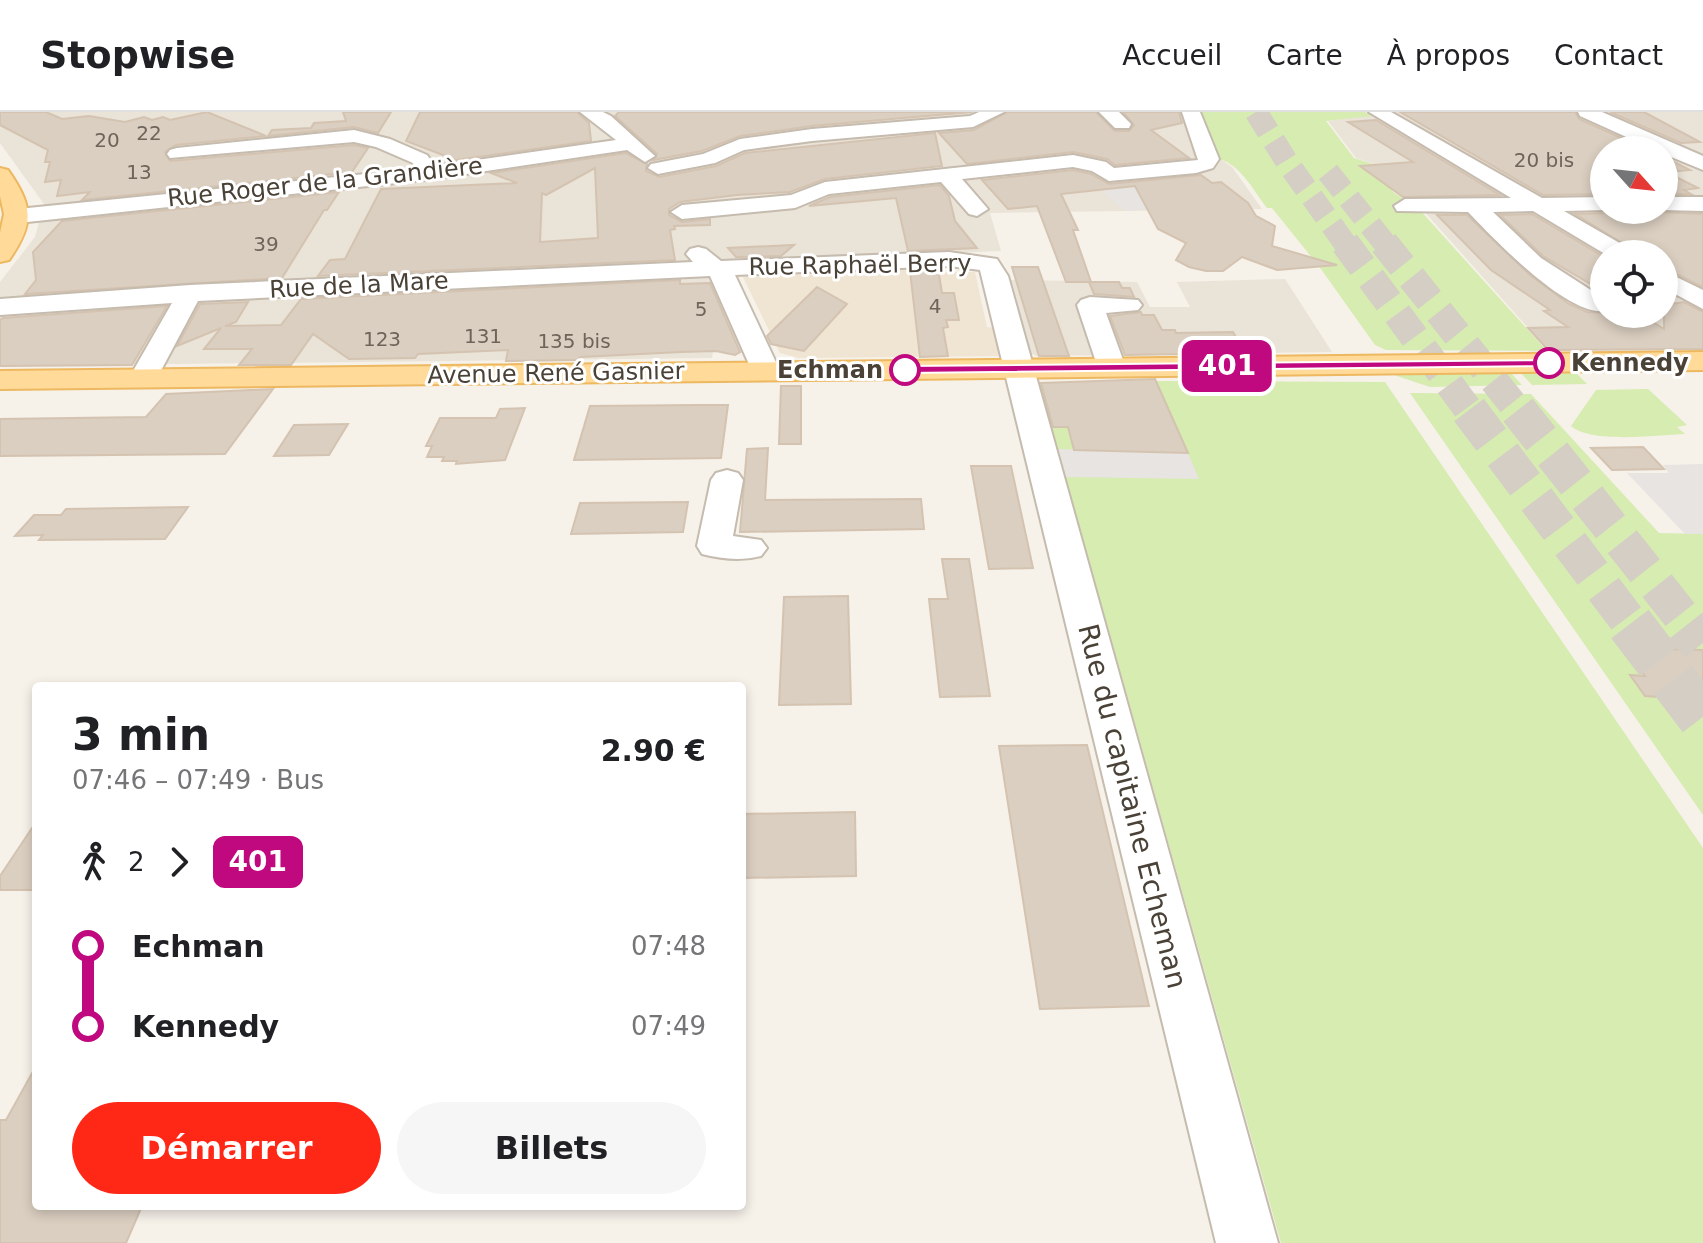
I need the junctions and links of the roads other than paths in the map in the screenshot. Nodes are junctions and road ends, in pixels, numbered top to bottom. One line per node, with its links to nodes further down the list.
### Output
1 (589, 112): 6 (street)
2 (995, 112): 12 (street)
3 (1191, 112): 10 (street)
4 (1378, 112): 13 (street)
5 (1587, 112): 8 (street)
6 (631, 144): 9 (street, Rue Roger de la Grandière); 12 (street)
7 (180, 146): 9 (street)
8 (1703, 164)
9 (425, 174): 20 (street, Rue Roger de la Grandière)
10 (946, 174): 12 (street); 19 (street)
11 (0, 175): 20 (main road)
12 (675, 192): 23 (street)
13 (1536, 204): 14 (street); 17 (street); 21 (street)
14 (1590, 204)
15 (1678, 204): 16 (street)
16 (1703, 204)
17 (1473, 205): 18 (street); 27 (street)
18 (1405, 206)
19 (977, 209)
20 (18, 216): 22 (main road)
21 (1598, 240)
22 (0, 254)
23 (718, 268): 25 (street, Rue de la Mare); 32 (street, Rue Raphaël Berry); 33 (street)
24 (1678, 286): 26 (street)
25 (190, 293): 29 (street, Rue de la Mare); 34 (street)
26 (1696, 297)
27 (1590, 301)
28 (1129, 305): 31 (street)
29 (0, 307)
30 (1703, 361): 31 (main road, Avenue René Gasnier)
31 (1112, 368): 32 (main road, Avenue René Gasnier)
32 (1020, 369): 33 (main road, Avenue René Gasnier); 38 (street, Rue du capitaine Echeman)
33 (766, 371): 34 (main road, Avenue René Gasnier)
34 (143, 378): 35 (main road, Avenue René Gasnier)
35 (0, 380)
36 (727, 480): 37 (street)
37 (749, 548)
38 (1247, 1243)

